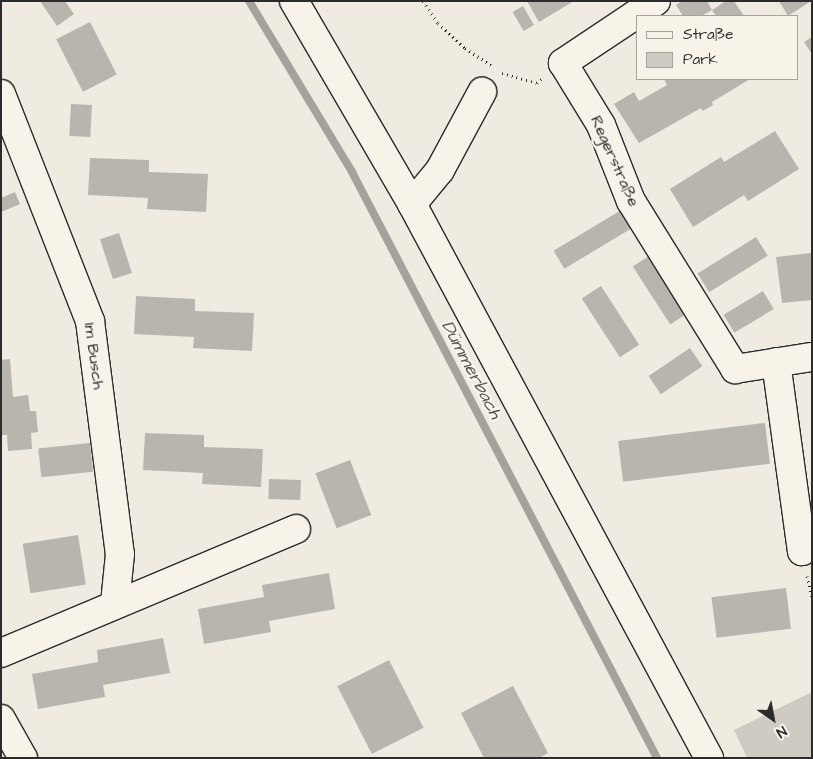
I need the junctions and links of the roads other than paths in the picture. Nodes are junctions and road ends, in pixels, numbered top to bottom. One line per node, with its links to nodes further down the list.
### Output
1 (294, 1): 5 (street)
2 (656, 1): 7 (street, Regerstraße)
3 (482, 92): 5 (street)
4 (1, 94): 10 (street, Im Busch)
5 (412, 204): 14 (street)
6 (812, 357): 7 (street, Regerstraße)
7 (776, 362): 9 (street)
8 (296, 529): 10 (street)
9 (802, 551)
10 (116, 603): 11 (street)
11 (1, 653)
12 (1, 719): 13 (street)
13 (23, 758)
14 (708, 758)

